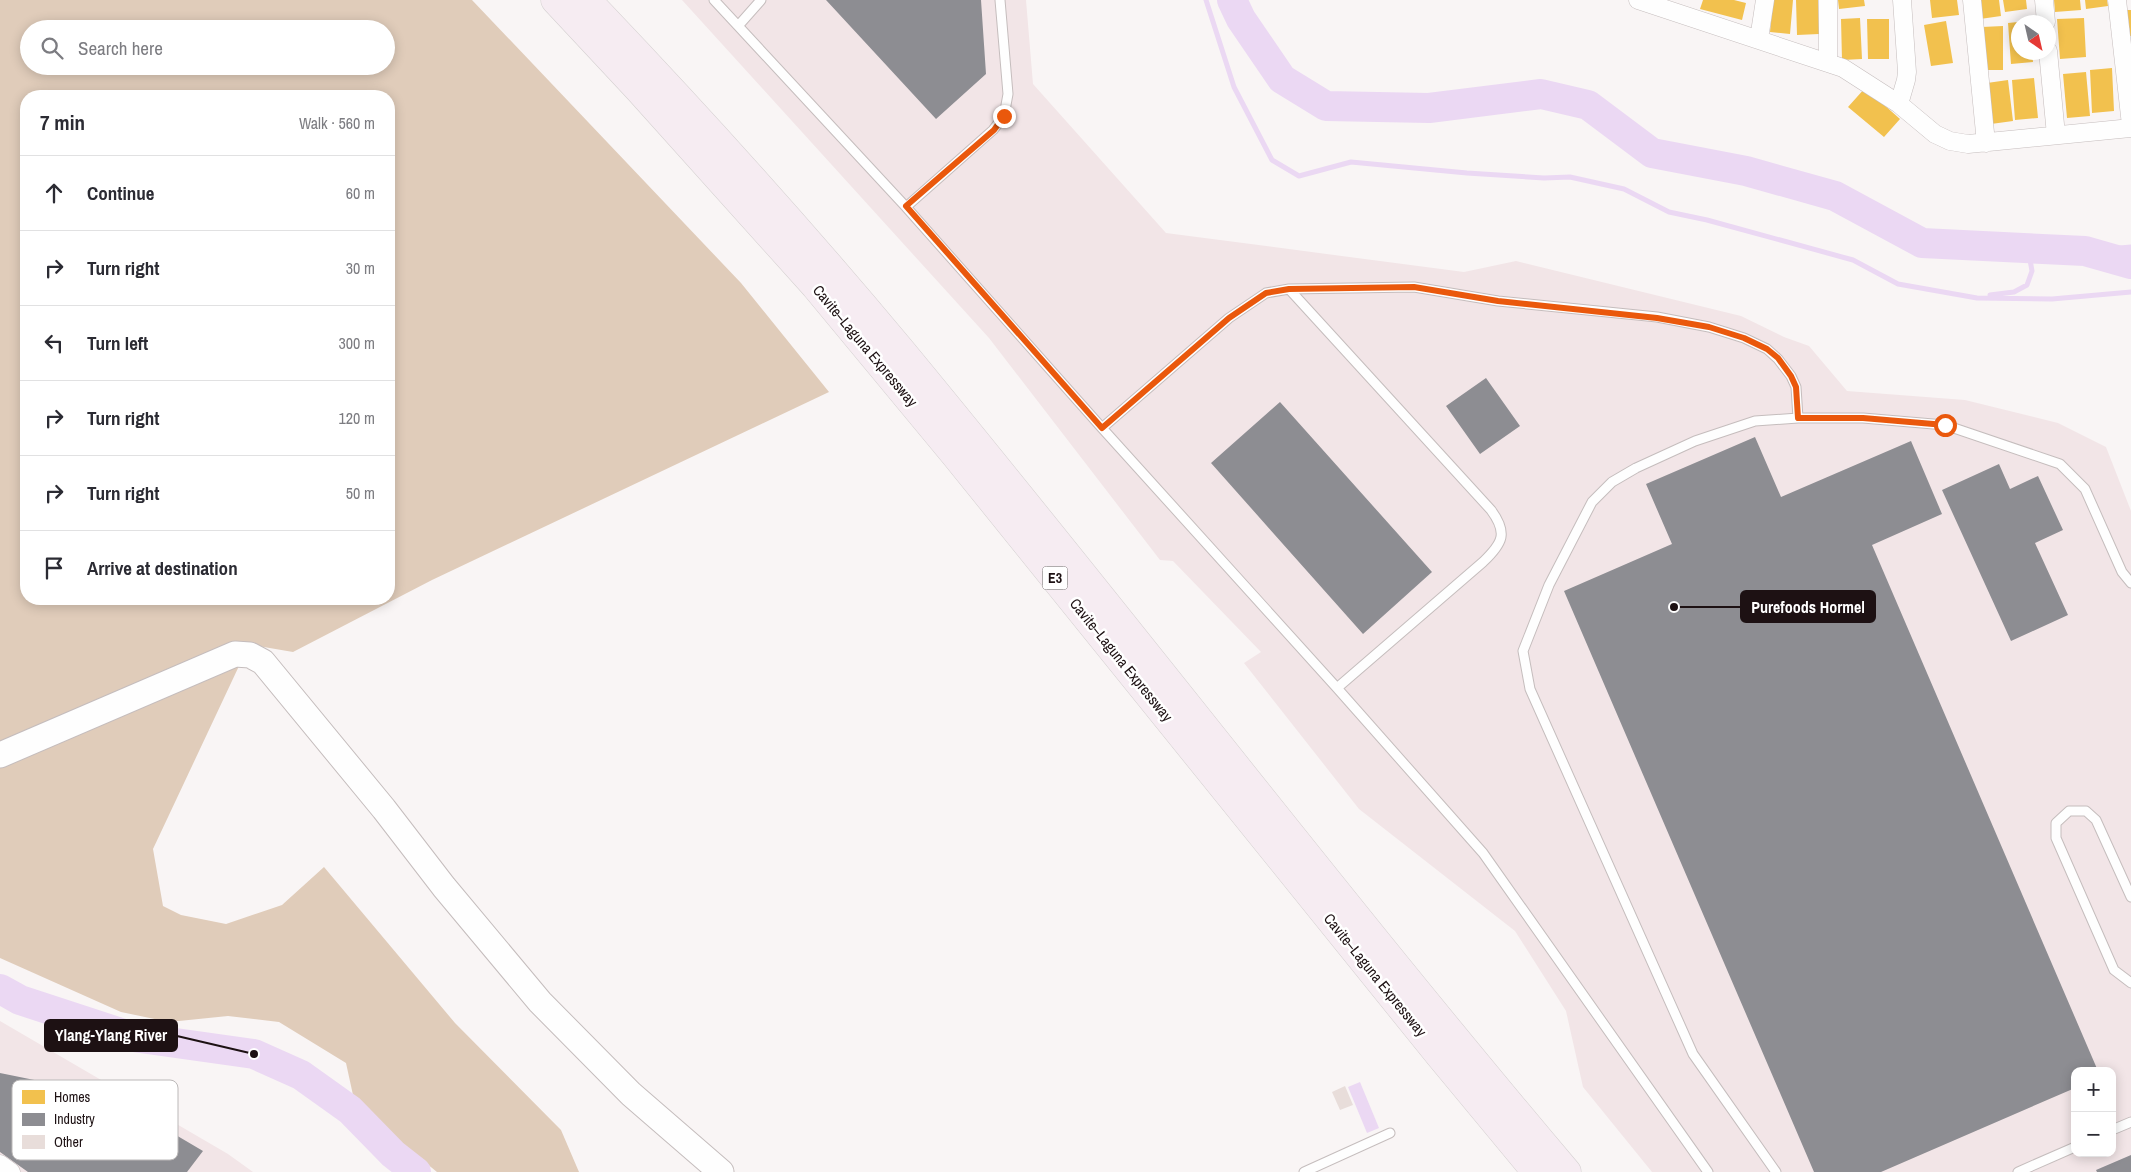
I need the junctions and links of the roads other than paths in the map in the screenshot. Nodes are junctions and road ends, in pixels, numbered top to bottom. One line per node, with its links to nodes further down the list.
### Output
1 (555, 0): 40 (highway, Cavite–Laguna Expressway / E3)
2 (587, 0): 41 (highway, Cavite–Laguna Expressway / E3)
3 (714, 0): 14 (lane)
4 (761, 0): 14 (lane)
5 (1000, 0): 23 (lane)
6 (1638, 0): 15 (street)
7 (1765, 0): 15 (street)
8 (1828, 0): 18 (street)
9 (1902, 0): 19 (street)
10 (1972, 0): 22 (street)
11 (2044, 0): 13 (street)
12 (2117, 0): 16 (street)
13 (2045, 15)
14 (738, 26): 23 (lane)
15 (1759, 39): 18 (street)
16 (2128, 59): 20 (street)
17 (2049, 60): 21 (street)
18 (1828, 63): 19 (street)
19 (1899, 104): 22 (street)
20 (2131, 126): 21 (street)
21 (2056, 136): 22 (street)
22 (1986, 142)
23 (906, 206): 26 (lane)
24 (1289, 289): 25 (lane); 26 (lane); 28 (lane)
25 (1798, 418): 27 (lane); 43 (lane)
26 (1102, 428): 28 (lane)
27 (2131, 583)
28 (1337, 688): 42 (lane)
29 (0, 755): 38 (street)
30 (2131, 898): 31 (lane)
31 (2131, 983)
32 (2131, 1122): 33 (lane)
33 (2116, 1128)
34 (1390, 1134): 39 (lane)
35 (2071, 1149): 44 (lane)
36 (0, 1164): 37 (street)
37 (11, 1172)
38 (721, 1172)
39 (1304, 1172)
40 (1536, 1172)
41 (1567, 1172)
42 (1708, 1172)
43 (1776, 1172)
44 (2018, 1172)

